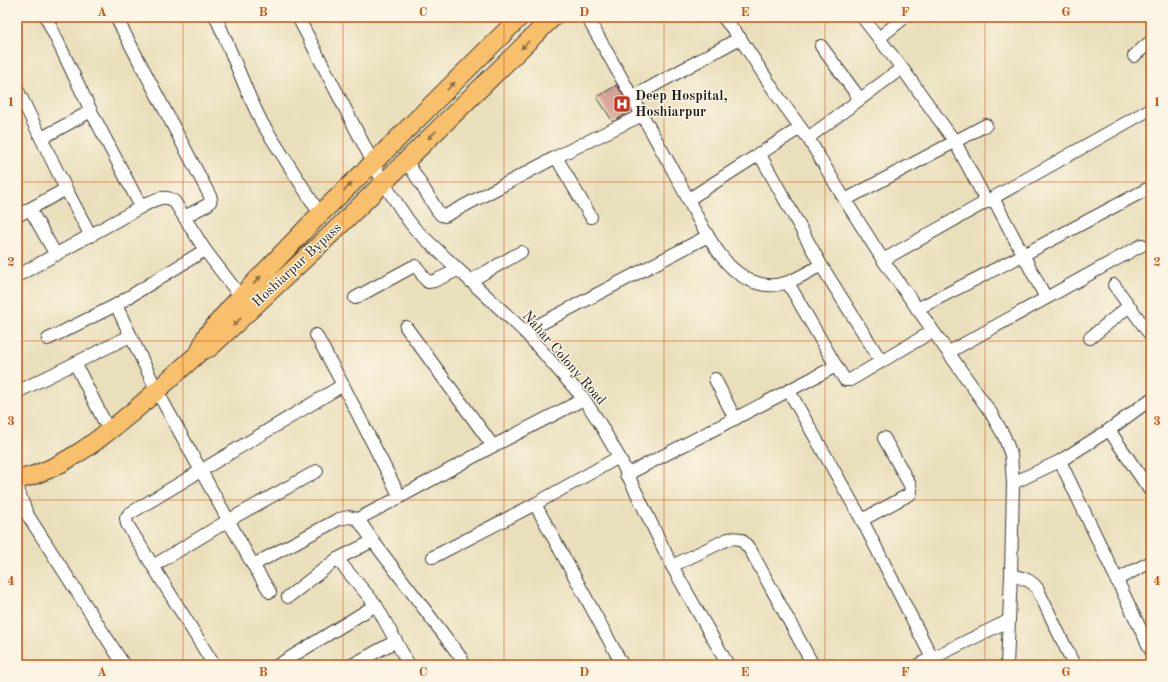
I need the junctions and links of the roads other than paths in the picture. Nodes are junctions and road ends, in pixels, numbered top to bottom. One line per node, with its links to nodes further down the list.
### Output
1 (46, 17): 21 (street)
2 (116, 17): 42 (street)
3 (216, 17): 40 (street)
4 (298, 17): 31 (street, Nahar Colony Road)
5 (520, 17): 31 (highway, one-way to 5)
6 (553, 17): 30 (highway, Hoshiarpur Bypass, one-way to 30)
7 (587, 17): 18 (street)
8 (723, 17): 11 (street)
9 (905, 17): 12 (street)
10 (863, 18): 12 (street)
11 (740, 38): 18 (street); 24 (street)
12 (879, 38): 16 (street)
13 (1151, 40): 15 (street)
14 (822, 46): 19 (street)
15 (1134, 56)
16 (902, 68): 19 (street); 27 (street)
17 (17, 89): 25 (street)
18 (633, 97): 22 (street)
19 (860, 99): 26 (street)
20 (1151, 110): 37 (street)
21 (91, 112): 25 (street); 38 (street)
22 (642, 115): 29 (street); 35 (street)
23 (986, 125): 27 (street)
24 (800, 128): 26 (street); 28 (street)
25 (42, 138): 34 (street)
26 (808, 138): 36 (street)
27 (955, 142): 36 (street); 37 (street)
28 (759, 153): 35 (street); 52 (street)
29 (556, 157): 30 (street); 43 (street)
30 (406, 160): 32 (highway, Hoshiarpur Bypass)
31 (374, 162): 32 (street, Nahar Colony Road); 40 (highway, one-way to 31)
32 (383, 182): 53 (street, Nahar Colony Road); 72 (highway, Hoshiarpur Bypass, one-way to 72)
33 (1151, 187): 50 (street)
34 (66, 189): 39 (street); 44 (street)
35 (689, 199): 45 (street)
36 (845, 200): 51 (street)
37 (990, 200): 50 (street); 51 (street)
38 (140, 207): 42 (street); 44 (street)
39 (30, 209): 41 (street); 49 (street)
40 (320, 214): 58 (highway, one-way to 40)
41 (17, 216)
42 (184, 217): 47 (street)
43 (591, 217)
44 (91, 236): 49 (street)
45 (708, 236): 56 (street); 66 (street)
46 (1142, 245): 60 (street)
47 (205, 250): 58 (street); 61 (street)
48 (522, 252): 55 (street)
49 (56, 255): 54 (street)
50 (1023, 255): 60 (street); 63 (street)
51 (883, 260): 63 (street)
52 (821, 265): 56 (street); 74 (street)
53 (458, 270): 55 (street, Nahar Colony Road); 59 (street)
54 (17, 276)
55 (470, 281): 66 (street, Nahar Colony Road)
56 (788, 283): 76 (street)
57 (1114, 285): 62 (street)
58 (241, 297): 72 (highway)
59 (355, 298)
60 (1046, 298): 73 (street)
61 (116, 305): 68 (street); 71 (street)
62 (1129, 306): 69 (street); 70 (street)
63 (917, 310): 65 (street)
64 (406, 327): 88 (street)
65 (933, 331): 73 (street); 74 (street)
66 (525, 332): 82 (street, Nahar Colony Road)
67 (316, 335): 78 (street)
68 (130, 336): 75 (street); 79 (street)
69 (1151, 336)
70 (1090, 338)
71 (48, 339)
72 (201, 351): 79 (highway, Hoshiarpur Bypass)
73 (948, 352): 96 (street)
74 (881, 361): 76 (street)
75 (75, 363): 81 (street); 86 (street)
76 (836, 366): 80 (street)
77 (715, 379): 84 (street)
78 (344, 385): 91 (street); 98 (street)
79 (157, 391): 86 (highway, Hoshiarpur Bypass); 91 (street)
80 (789, 391): 84 (street); 102 (street)
81 (17, 392)
82 (584, 399): 88 (street); 89 (street, Nahar Colony Road)
83 (1151, 399): 85 (street)
84 (735, 419): 93 (street)
85 (1109, 430): 90 (street); 94 (street)
86 (109, 431): 95 (highway, Hoshiarpur Bypass)
87 (884, 438): 102 (street)
88 (492, 446): 98 (street)
89 (619, 457): 93 (street, Nahar Colony Road); 99 (street)
90 (1060, 461): 96 (street); 111 (street)
91 (201, 471): 101 (street); 108 (street)
92 (317, 471): 101 (street)
93 (626, 475): 109 (street, Nahar Colony Road)
94 (1147, 477): 97 (street)
95 (18, 480): 120 (street)
96 (1013, 483): 110 (street)
97 (1151, 492)
98 (400, 497): 100 (street)
99 (535, 504): 104 (street); 125 (street)
100 (358, 519): 103 (street); 107 (street)
101 (229, 520): 107 (street); 108 (street)
102 (862, 520): 118 (street)
103 (373, 541): 105 (street); 119 (street)
104 (433, 557)
105 (337, 559): 113 (street); 114 (street)
106 (1151, 562): 111 (street)
107 (253, 565): 112 (street)
108 (152, 566): 121 (street)
109 (672, 566): 126 (street, Nahar Colony Road); 127 (street)
110 (1011, 575): 115 (street); 130 (street)
111 (1116, 580): 117 (street)
112 (270, 592)
113 (288, 597)
114 (376, 604): 116 (street); 122 (street)
115 (1008, 621): 118 (street); 129 (street)
116 (396, 640): 123 (street); 124 (street)
117 (1151, 651)
118 (932, 658): 128 (street)
119 (462, 659)
120 (124, 665)
121 (214, 665)
122 (278, 665)
123 (352, 665)
124 (409, 665)
125 (621, 665)
126 (728, 665)
127 (813, 665)
128 (918, 665)
129 (1007, 665)
130 (1074, 665)

